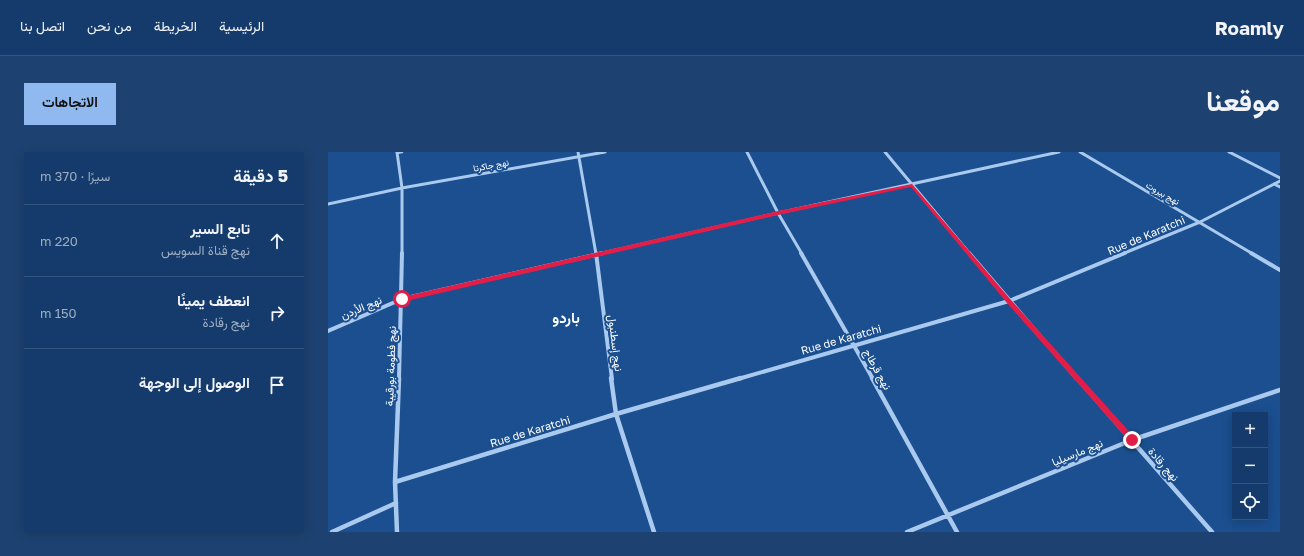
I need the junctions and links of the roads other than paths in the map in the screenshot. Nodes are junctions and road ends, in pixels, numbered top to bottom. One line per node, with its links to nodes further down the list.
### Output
1 (399, 152): 13 (street, نهج فطومة بورقيبة)
2 (605, 152): 8 (street, نهج جاكرتا)
3 (747, 152): 15 (street, نهج قرطاج)
4 (885, 152): 11 (street, نهج رقادة)
5 (1059, 152): 11 (street, نهج الأردن)
6 (1080, 152): 16 (street, نهج بيروت)
7 (1229, 152): 9 (street)
8 (578, 154): 13 (street, نهج جاكرتا); 17 (street, نهج إسطنبول)
9 (1280, 179): 10 (street, Rue de Karatchi)
10 (1274, 184): 12 (street); 16 (street, Rue de Karatchi)
11 (912, 185): 15 (street, نهج الأردن); 20 (street, نهج رقادة)
12 (1280, 186)
13 (402, 188): 14 (street, نهج جاكرتا); 19 (street, نهج فطومة بورقيبة)
14 (328, 204)
15 (778, 213): 17 (street, نهج الأردن); 22 (street, نهج قرطاج)
16 (1200, 222): 18 (street, نهج بيروت); 20 (street, Rue de Karatchi)
17 (596, 255): 19 (street, نهج الأردن); 24 (street, نهج إسطنبول)
18 (1280, 270)
19 (402, 299): 21 (street, نهج الأردن); 26 (street, نهج فطومة بورقيبة)
20 (1009, 301): 22 (street, Rue de Karatchi); 25 (street, نهج رقادة)
21 (328, 331)
22 (854, 345): 24 (street, Rue de Karatchi); 28 (street, نهج قرطاج)
23 (1280, 390): 25 (street, نهج مارسيليا)
24 (616, 414): 26 (street, Rue de Karatchi); 31 (street, نهج إسطنبول)
25 (1132, 440): 28 (street, نهج مارسيليا); 34 (street, نهج رقادة)
26 (395, 482): 27 (street, نهج فطومة بورقيبة)
27 (396, 503): 29 (street); 30 (street, نهج فطومة بورقيبة)
28 (948, 515): 32 (street, نهج مارسيليا); 33 (street, نهج قرطاج)
29 (332, 532)
30 (397, 532)
31 (654, 532)
32 (907, 532)
33 (957, 532)
34 (1212, 532)

